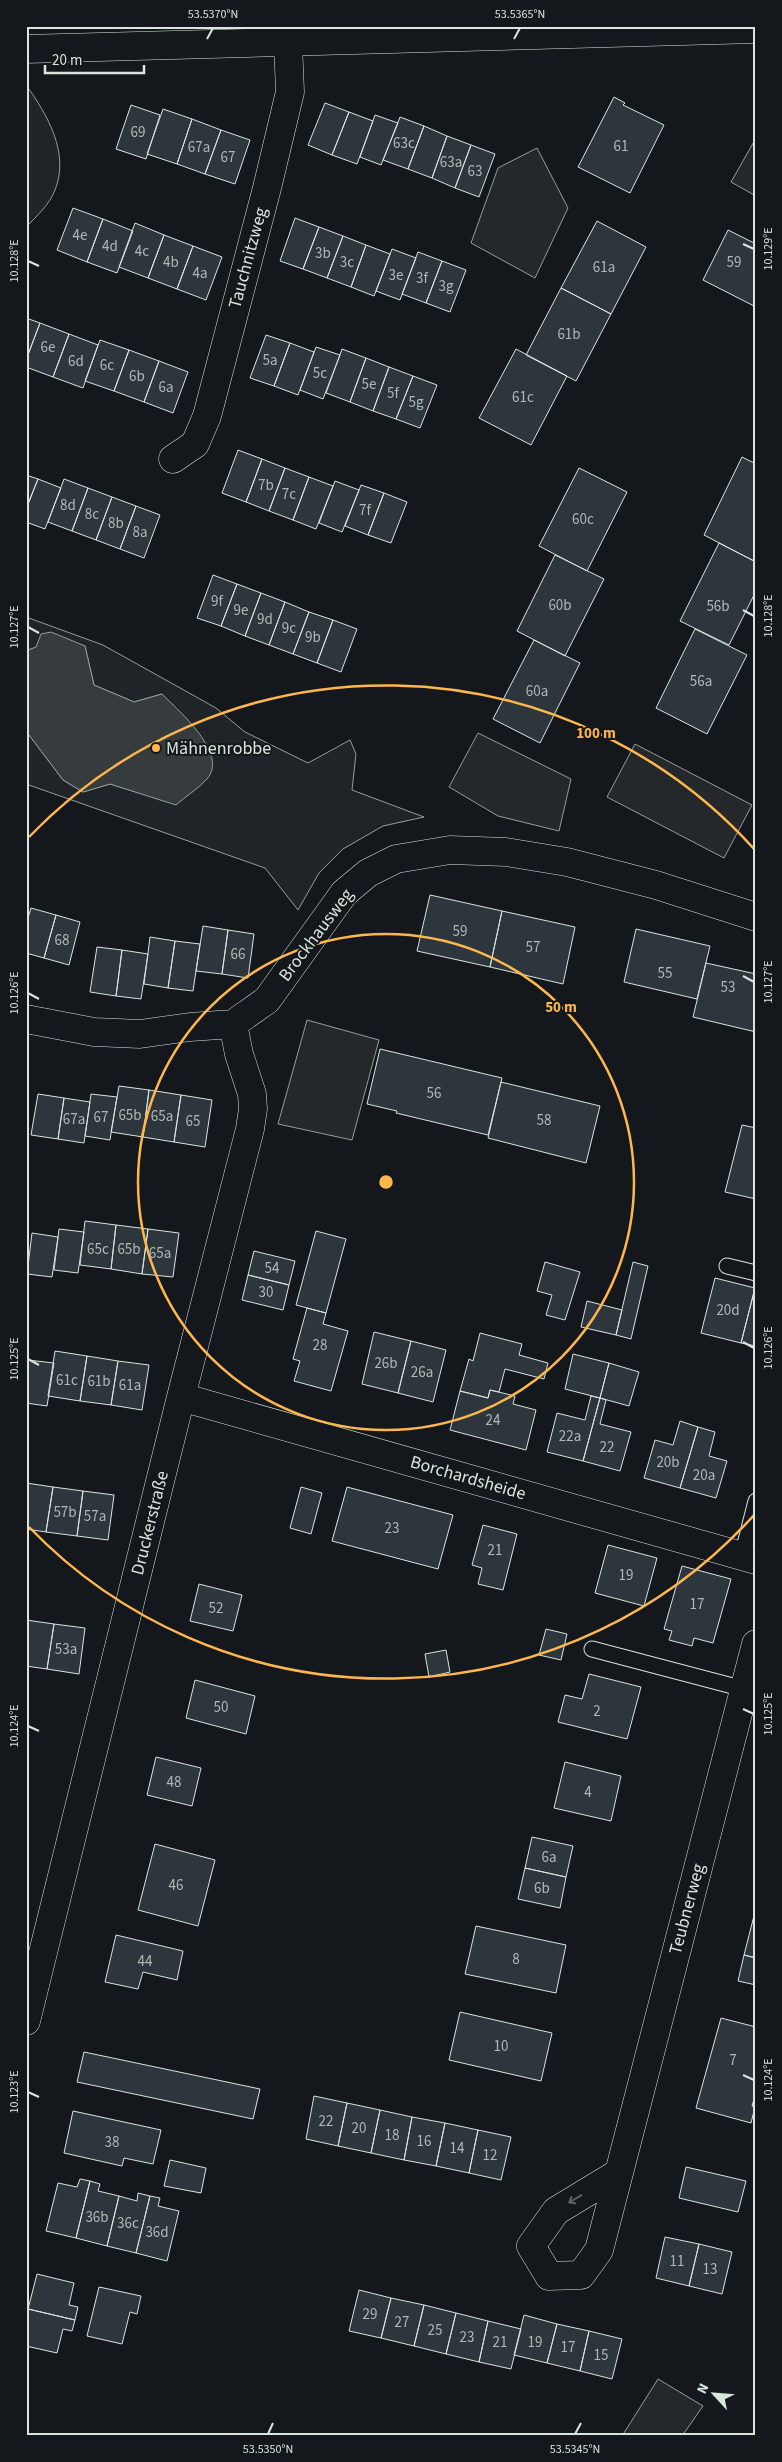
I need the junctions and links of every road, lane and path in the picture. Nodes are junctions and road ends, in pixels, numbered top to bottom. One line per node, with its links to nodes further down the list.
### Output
1 (756, 29): 2 (street)
2 (543, 30): 3 (street)
3 (288, 42): 4 (street); 5 (street, Tauchnitzweg)
4 (26, 49)
5 (173, 459)
6 (756, 917): 8 (street, Brockhausweg)
7 (26, 1019): 8 (street)
8 (234, 1024): 11 (street, Druckerstraße)
9 (727, 1266): 10 (lane)
10 (756, 1274)
11 (181, 1396): 13 (street, Borchardsheide); 17 (street, Druckerstraße)
12 (756, 1501): 13 (lane)
13 (749, 1558)
14 (756, 1644): 16 (street, Teubnerweg)
15 (592, 1649): 16 (lane)
16 (744, 1689): 18 (street, Teubnerweg)
17 (26, 2021)
18 (617, 2174)

